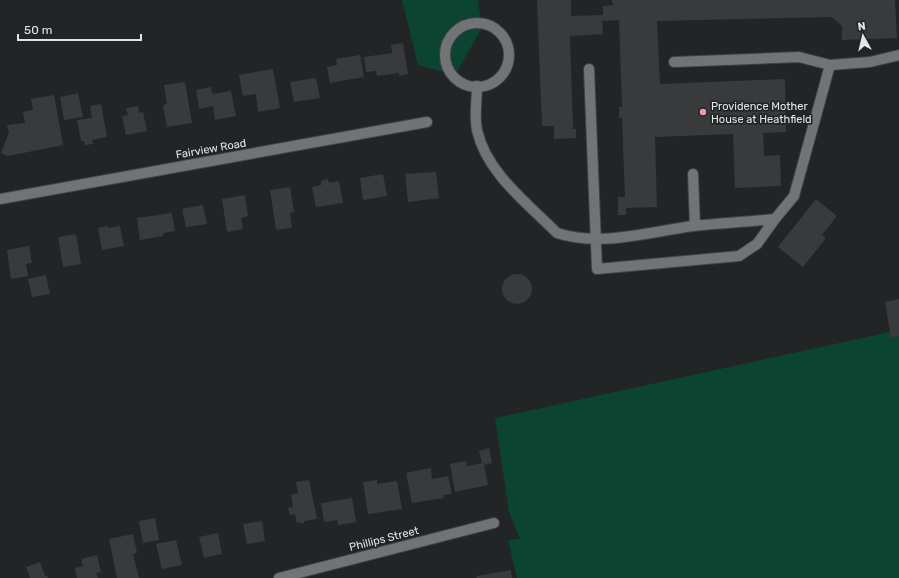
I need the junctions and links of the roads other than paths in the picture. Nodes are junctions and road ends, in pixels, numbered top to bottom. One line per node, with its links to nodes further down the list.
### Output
1 (899, 55): 3 (street)
2 (674, 62): 3 (street)
3 (830, 65): 9 (street)
4 (589, 69): 11 (street)
5 (477, 86): 5 (street); 11 (street)
6 (427, 122): 8 (street, Fairview Road)
7 (693, 174): 10 (street)
8 (0, 199)
9 (775, 219): 10 (street); 11 (street)
10 (695, 226): 11 (street)
11 (596, 240)
12 (494, 523): 13 (street, Phillips Street)
13 (279, 578)

